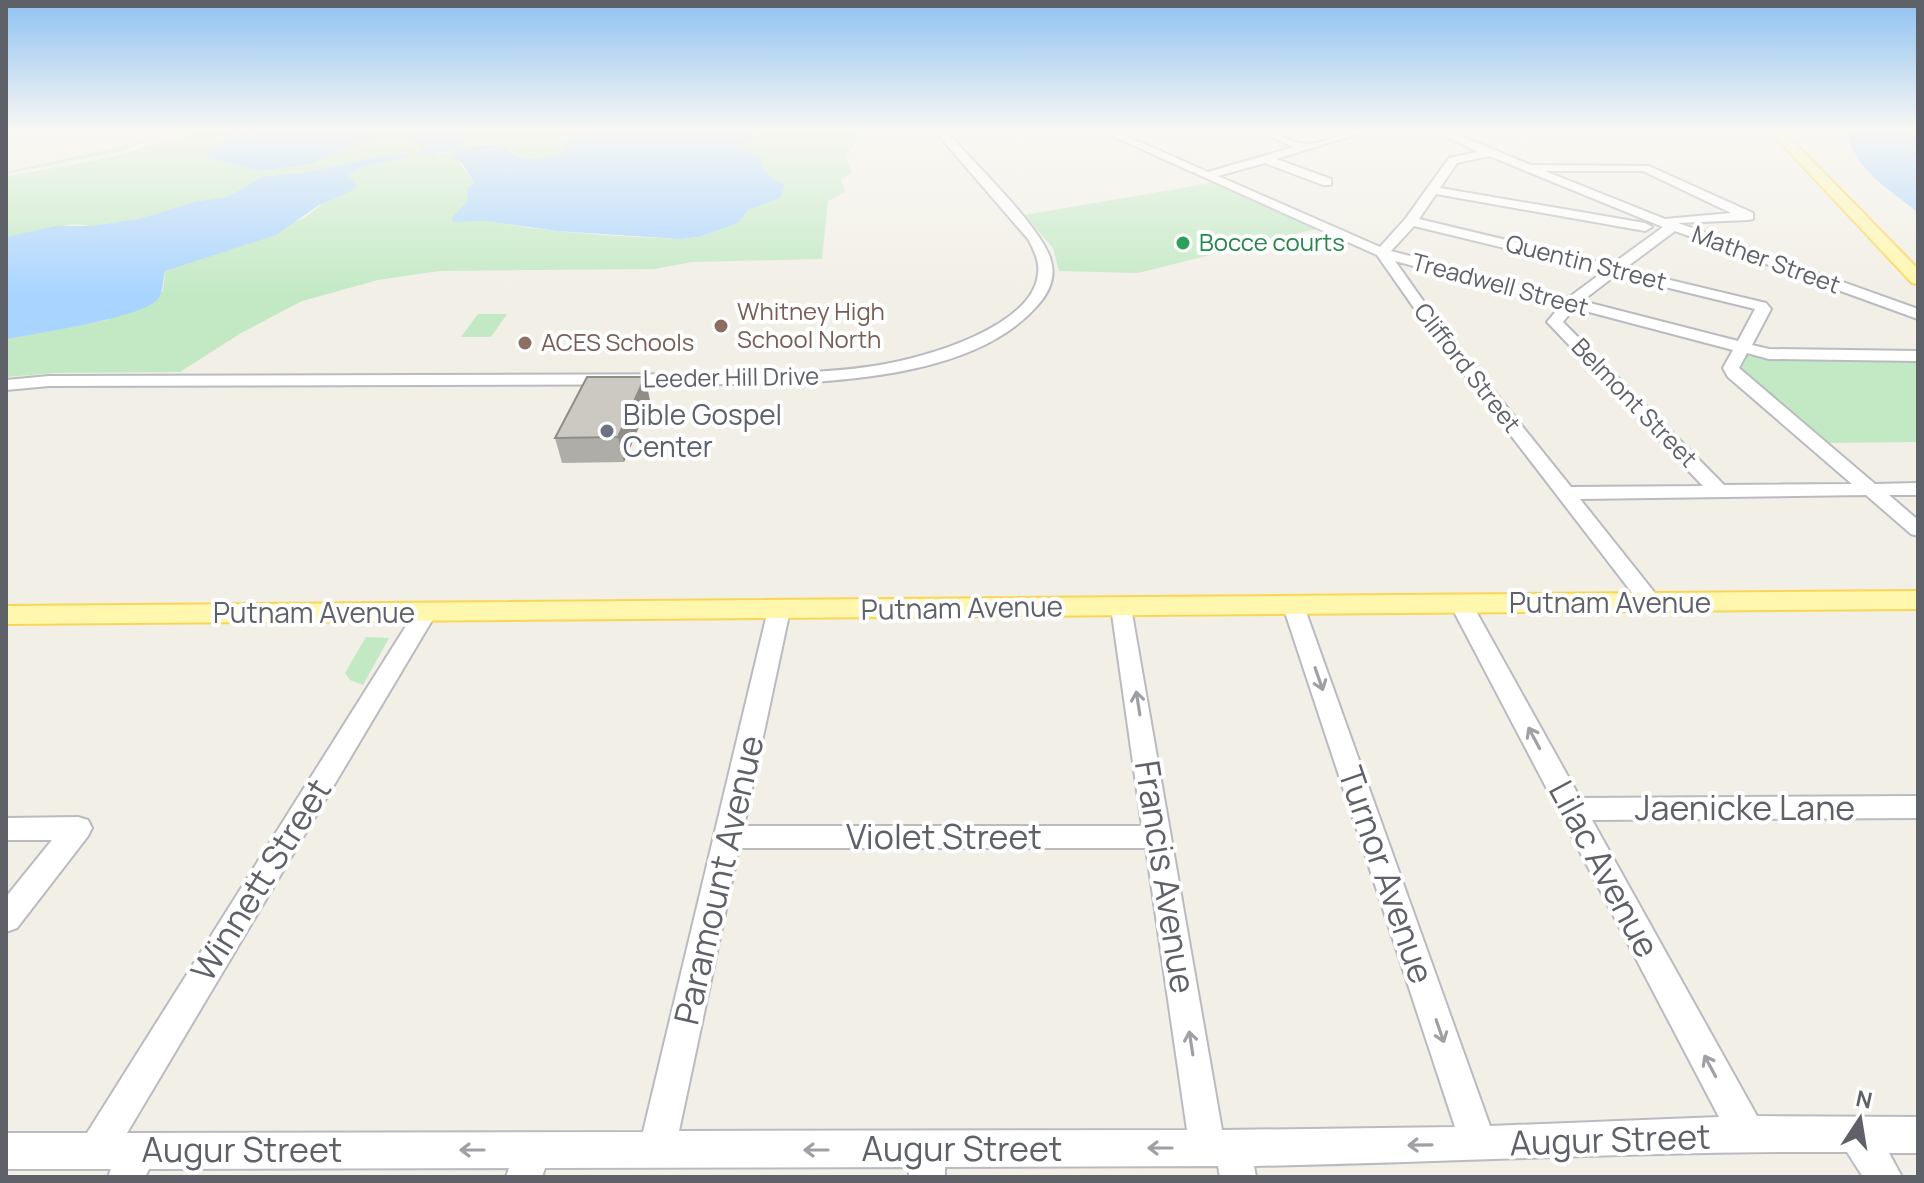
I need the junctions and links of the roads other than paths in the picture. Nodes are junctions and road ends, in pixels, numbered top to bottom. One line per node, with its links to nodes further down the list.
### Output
1 (988, 185): 18 (street, Leeder Hill Drive)
2 (1228, 185): 11 (street, Treadwell Street)
3 (1436, 185): 7 (street)
4 (1568, 185): 8 (street, Mather Street)
5 (1682, 185): 8 (street)
6 (1831, 185): 13 (main road)
7 (1433, 190): 9 (street); 10 (street)
8 (1656, 220): 10 (street, Mather Street)
9 (1411, 221): 11 (street); 12 (street, Quentin Street)
10 (1674, 227): 12 (street, Belmont Street); 15 (street, Mather Street)
11 (1382, 253): 14 (street, Treadwell Street); 22 (street, Clifford Street)
12 (1614, 270): 14 (street, Belmont Street); 16 (street, Quentin Street)
13 (1918, 279)
14 (1571, 303): 16 (street, Treadwell Street); 21 (street, Belmont Street)
15 (1918, 314)
16 (1742, 348): 17 (street, Treadwell Street); 20 (street)
17 (1918, 356)
18 (6, 385)
19 (1918, 489): 20 (street)
20 (1870, 490): 21 (street); 23 (street)
21 (1719, 491): 22 (street)
22 (1565, 493): 24 (street, Clifford Street)
23 (1918, 530)
24 (1651, 602): 25 (main road, Putnam Avenue); 26 (main road, Putnam Avenue)
25 (1916, 602)
26 (1461, 604): 27 (main road, Putnam Avenue); 33 (street, Lilac Avenue, one-way to 26)
27 (1294, 606): 28 (main road, Putnam Avenue); 41 (street, Turnor Avenue, one-way to 41)
28 (1122, 607): 29 (main road, Putnam Avenue); 36 (street, Francis Avenue, one-way to 28)
29 (779, 610): 30 (main road, Putnam Avenue); 35 (street, Paramount Avenue)
30 (426, 612): 31 (main road, Putnam Avenue); 42 (street, Winnett Street)
31 (6, 615)
32 (1918, 807): 33 (street, Jaenicke Lane)
33 (1573, 809): 38 (street, Lilac Avenue, one-way to 33)
34 (6, 829): 37 (street)
35 (730, 837): 36 (street, Violet Street); 43 (street, Paramount Avenue)
36 (1159, 837): 45 (street, Francis Avenue, one-way to 36)
37 (6, 919)
38 (1747, 1134): 40 (street, Augur Street); 41 (street, Augur Street)
39 (1918, 1135): 40 (street, Augur Street)
40 (1858, 1137): 49 (street)
41 (1479, 1144): 45 (street, Augur Street, one-way to 45)
42 (97, 1149): 44 (street, Augur Street); 48 (street, Augur Street)
43 (657, 1149): 46 (street, Augur Street); 47 (street, Augur Street, one-way to 43)
44 (6, 1151)
45 (1226, 1158): 47 (street, Augur Street, one-way to 47)
46 (528, 1163): 48 (street, Augur Street, one-way to 48)
47 (927, 1163)
48 (132, 1164)
49 (1884, 1177)

